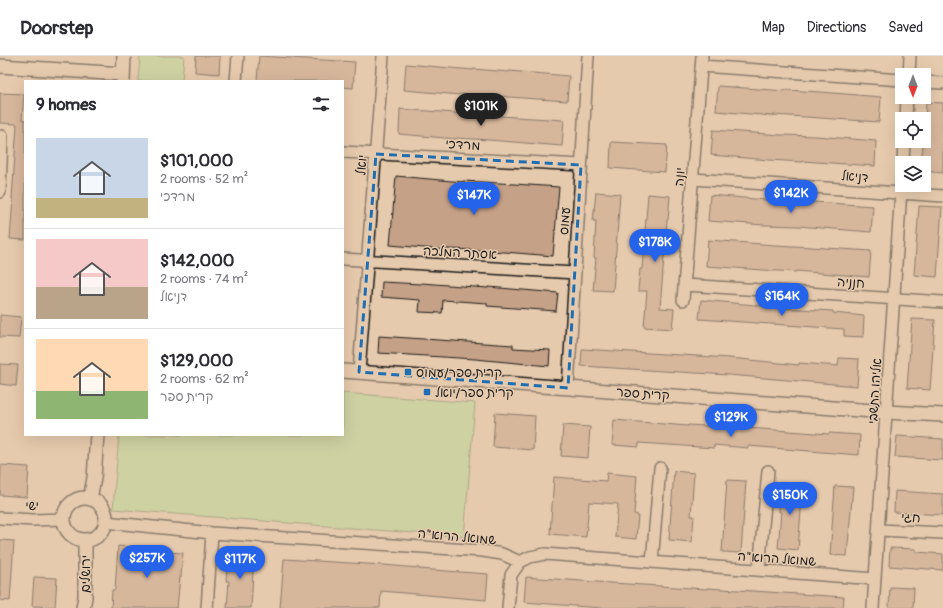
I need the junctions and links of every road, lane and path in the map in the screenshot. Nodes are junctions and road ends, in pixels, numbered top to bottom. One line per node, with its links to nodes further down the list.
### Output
1 (124, 56): 9 (street)
2 (238, 56): 11 (street)
3 (383, 56): 16 (street, יואל)
4 (588, 56): 17 (street, עמוס)
5 (910, 56): 8 (street)
6 (702, 61): 10 (street); 18 (street, יונה)
7 (0, 66): 9 (street)
8 (909, 68)
9 (123, 77)
10 (895, 79)
11 (236, 80)
12 (931, 82): 13 (street)
13 (943, 83)
14 (2, 136): 19 (street)
15 (344, 152): 16 (street, מרדכי)
16 (376, 154): 17 (street, מרדכי); 24 (street, יואל)
17 (581, 165): 25 (street, עמוס)
18 (693, 179): 21 (street, דניאל); 26 (street, יונה)
19 (0, 183): 20 (street)
20 (0, 192)
21 (901, 193): 22 (street, דניאל); 27 (street, אליהו התשבי)
22 (943, 196)
23 (344, 259): 24 (street, אסתר המלכה)
24 (368, 261): 25 (street, אסתר המלכה); 31 (street, יואל)
25 (575, 273): 32 (street, עמוס)
26 (685, 285): 27 (street, חנניה); 28 (street, יונה)
27 (894, 299): 29 (street, חנניה); 33 (street, אליהו התשבי)
28 (684, 300)
29 (943, 302)
30 (344, 371): 31 (street, קרית ספר)
31 (360, 372): 32 (street, קרית ספר)
32 (568, 388): 33 (street, קרית ספר)
33 (886, 412): 34 (street, קרית ספר); 42 (street, אליהו התשבי)
34 (943, 415)
35 (97, 436): 38 (street)
36 (660, 468): 47 (street)
37 (768, 471): 48 (street)
38 (90, 499): 40 (street); 41 (street)
39 (0, 518): 40 (street, ישי)
40 (64, 519): 45 (street)
41 (105, 522): 44 (street, שמואל הרוא"ה); 45 (street)
42 (879, 530): 43 (street, חגי); 49 (street, אליהו התשבי)
43 (943, 532)
44 (212, 533): 46 (street, שמואל הרוא"ה); 51 (street)
45 (85, 540): 50 (street, ירושלים)
46 (520, 562): 47 (street, שמואל הרוא"ה); 52 (street)
47 (652, 562): 48 (street, שמואל הרוא"ה)
48 (759, 570): 49 (street, שמואל הרוא"ה)
49 (875, 579): 53 (street, אליהו התשבי)
50 (83, 608)
51 (207, 608)
52 (508, 608)
53 (873, 608)

